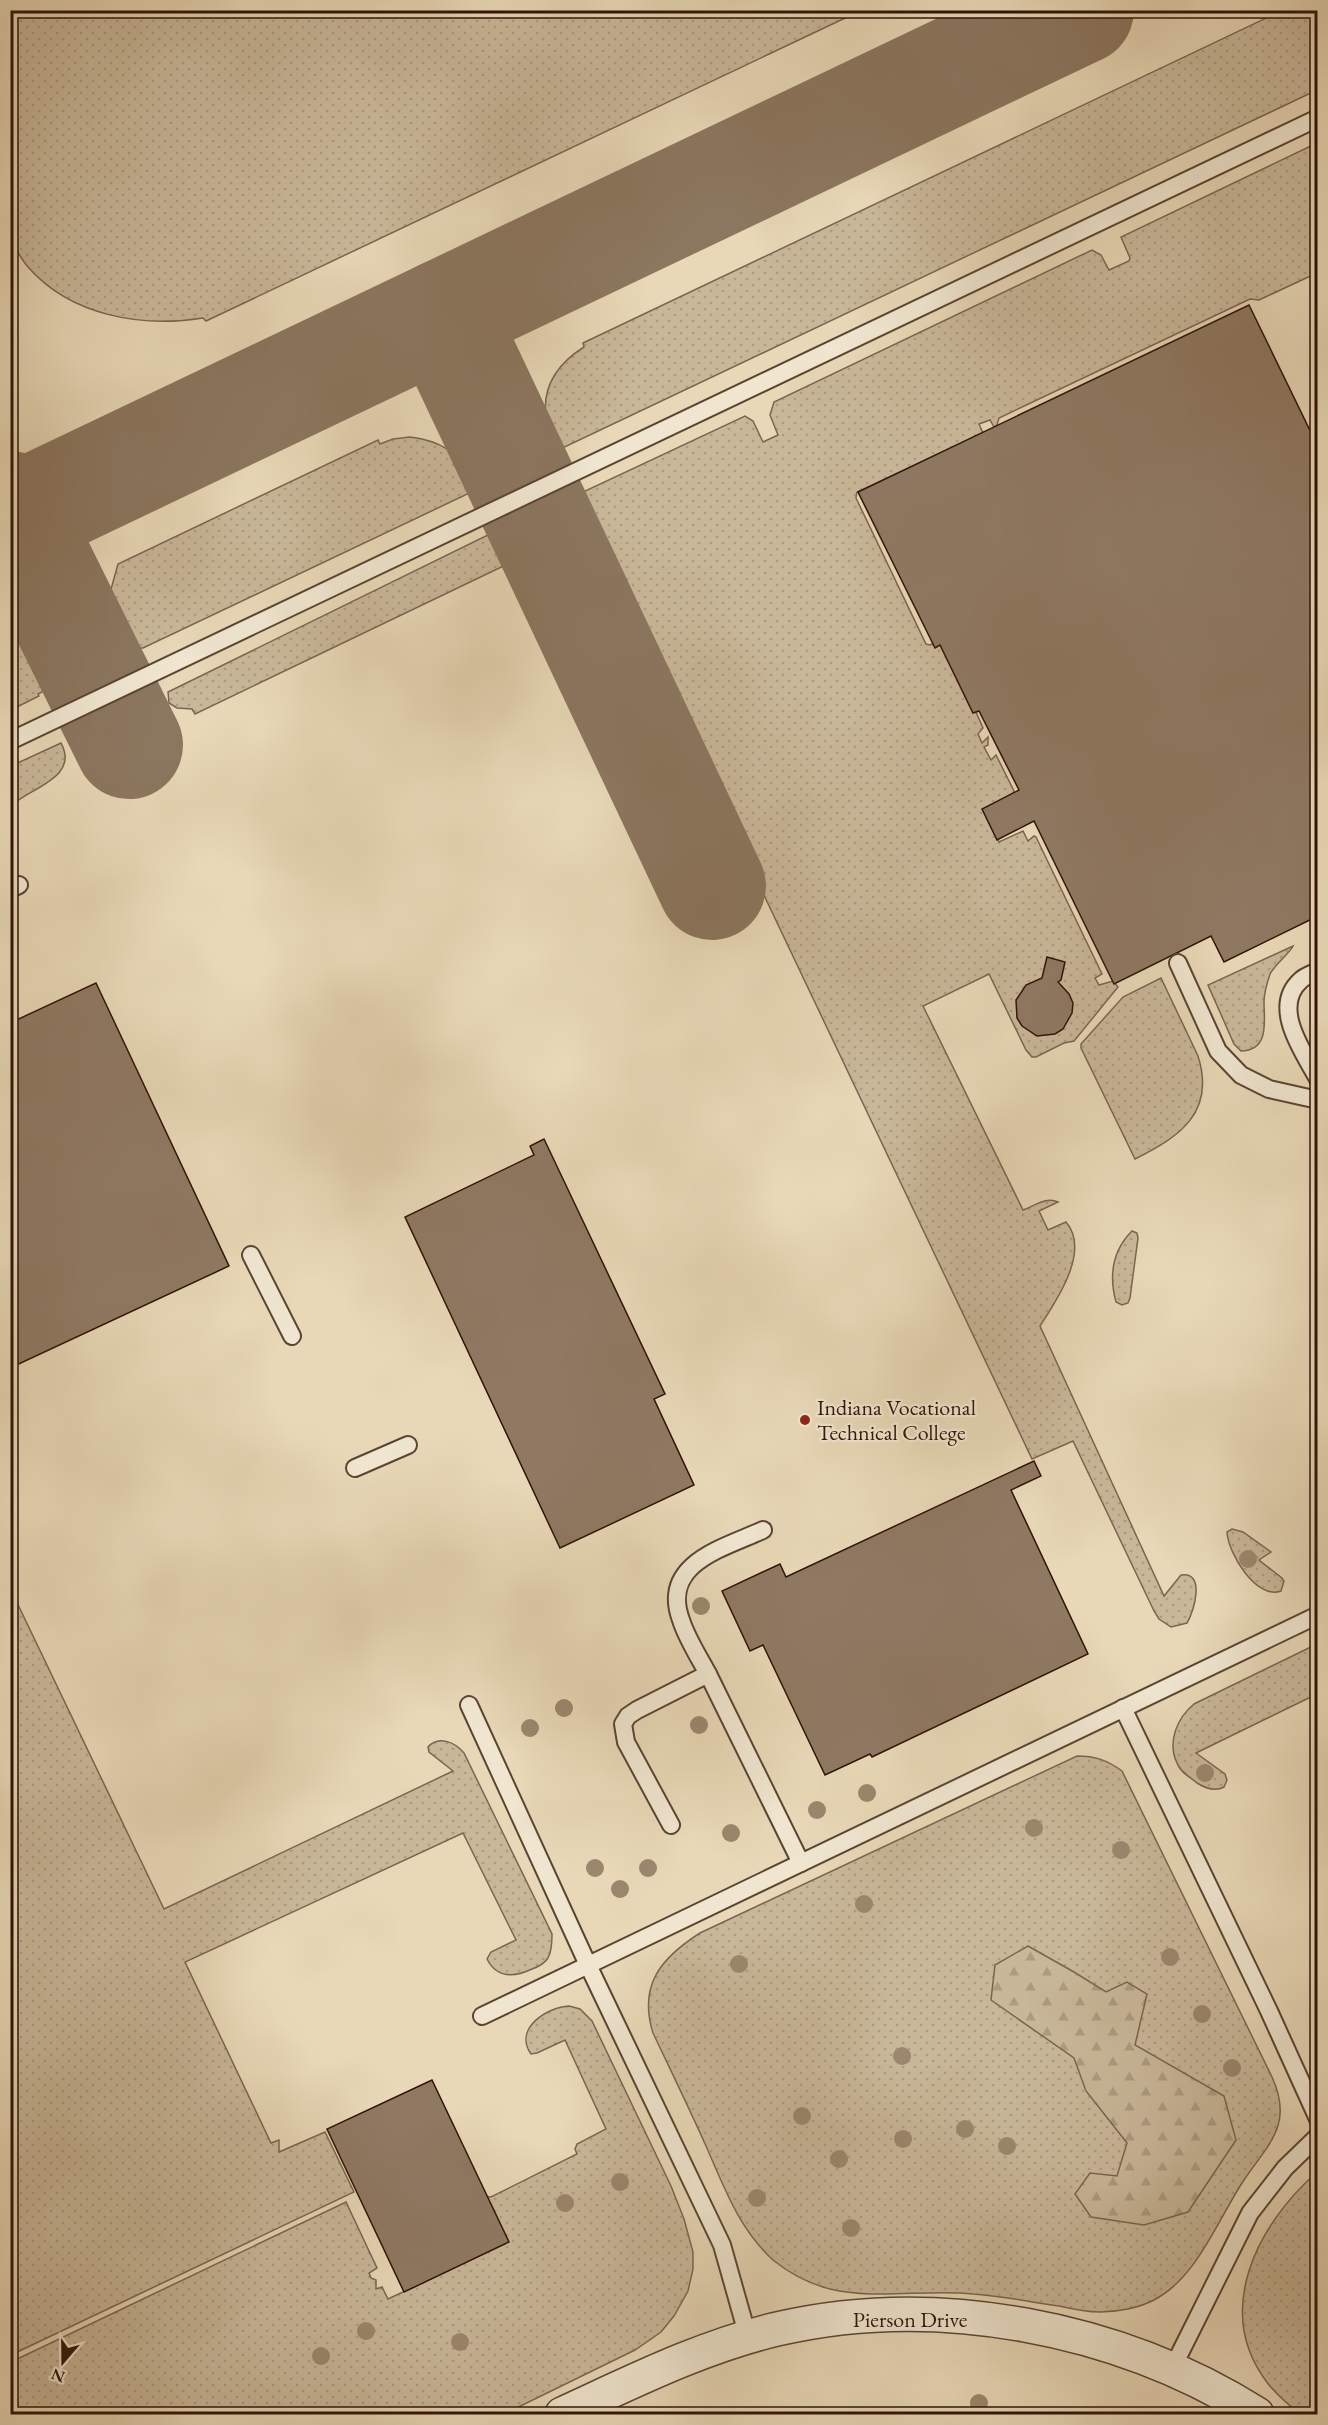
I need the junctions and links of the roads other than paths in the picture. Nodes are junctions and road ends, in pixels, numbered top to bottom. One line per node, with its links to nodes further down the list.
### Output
1 (1317, 118): 2 (lane)
2 (10, 741)
3 (1178, 963): 6 (lane)
4 (1317, 971): 5 (lane)
5 (1317, 1079)
6 (1317, 1100)
7 (251, 1255): 8 (lane)
8 (292, 1336)
9 (408, 1445): 10 (lane)
10 (355, 1468)
11 (763, 1530): 13 (lane)
12 (1317, 1615): 15 (lane)
13 (708, 1674): 16 (lane); 17 (lane)
14 (469, 1705): 18 (lane)
15 (1123, 1708): 17 (lane); 20 (lane)
16 (671, 1825)
17 (801, 1863): 18 (lane)
18 (588, 1965): 19 (lane); 22 (lane)
19 (482, 2016)
20 (1317, 2119)
21 (1317, 2136): 23 (lane)
22 (748, 2337): 23 (street, Pierson Drive); 24 (street, Pierson Drive)
23 (1172, 2369): 25 (street, Pierson Drive)
24 (562, 2415)
25 (1257, 2415)

